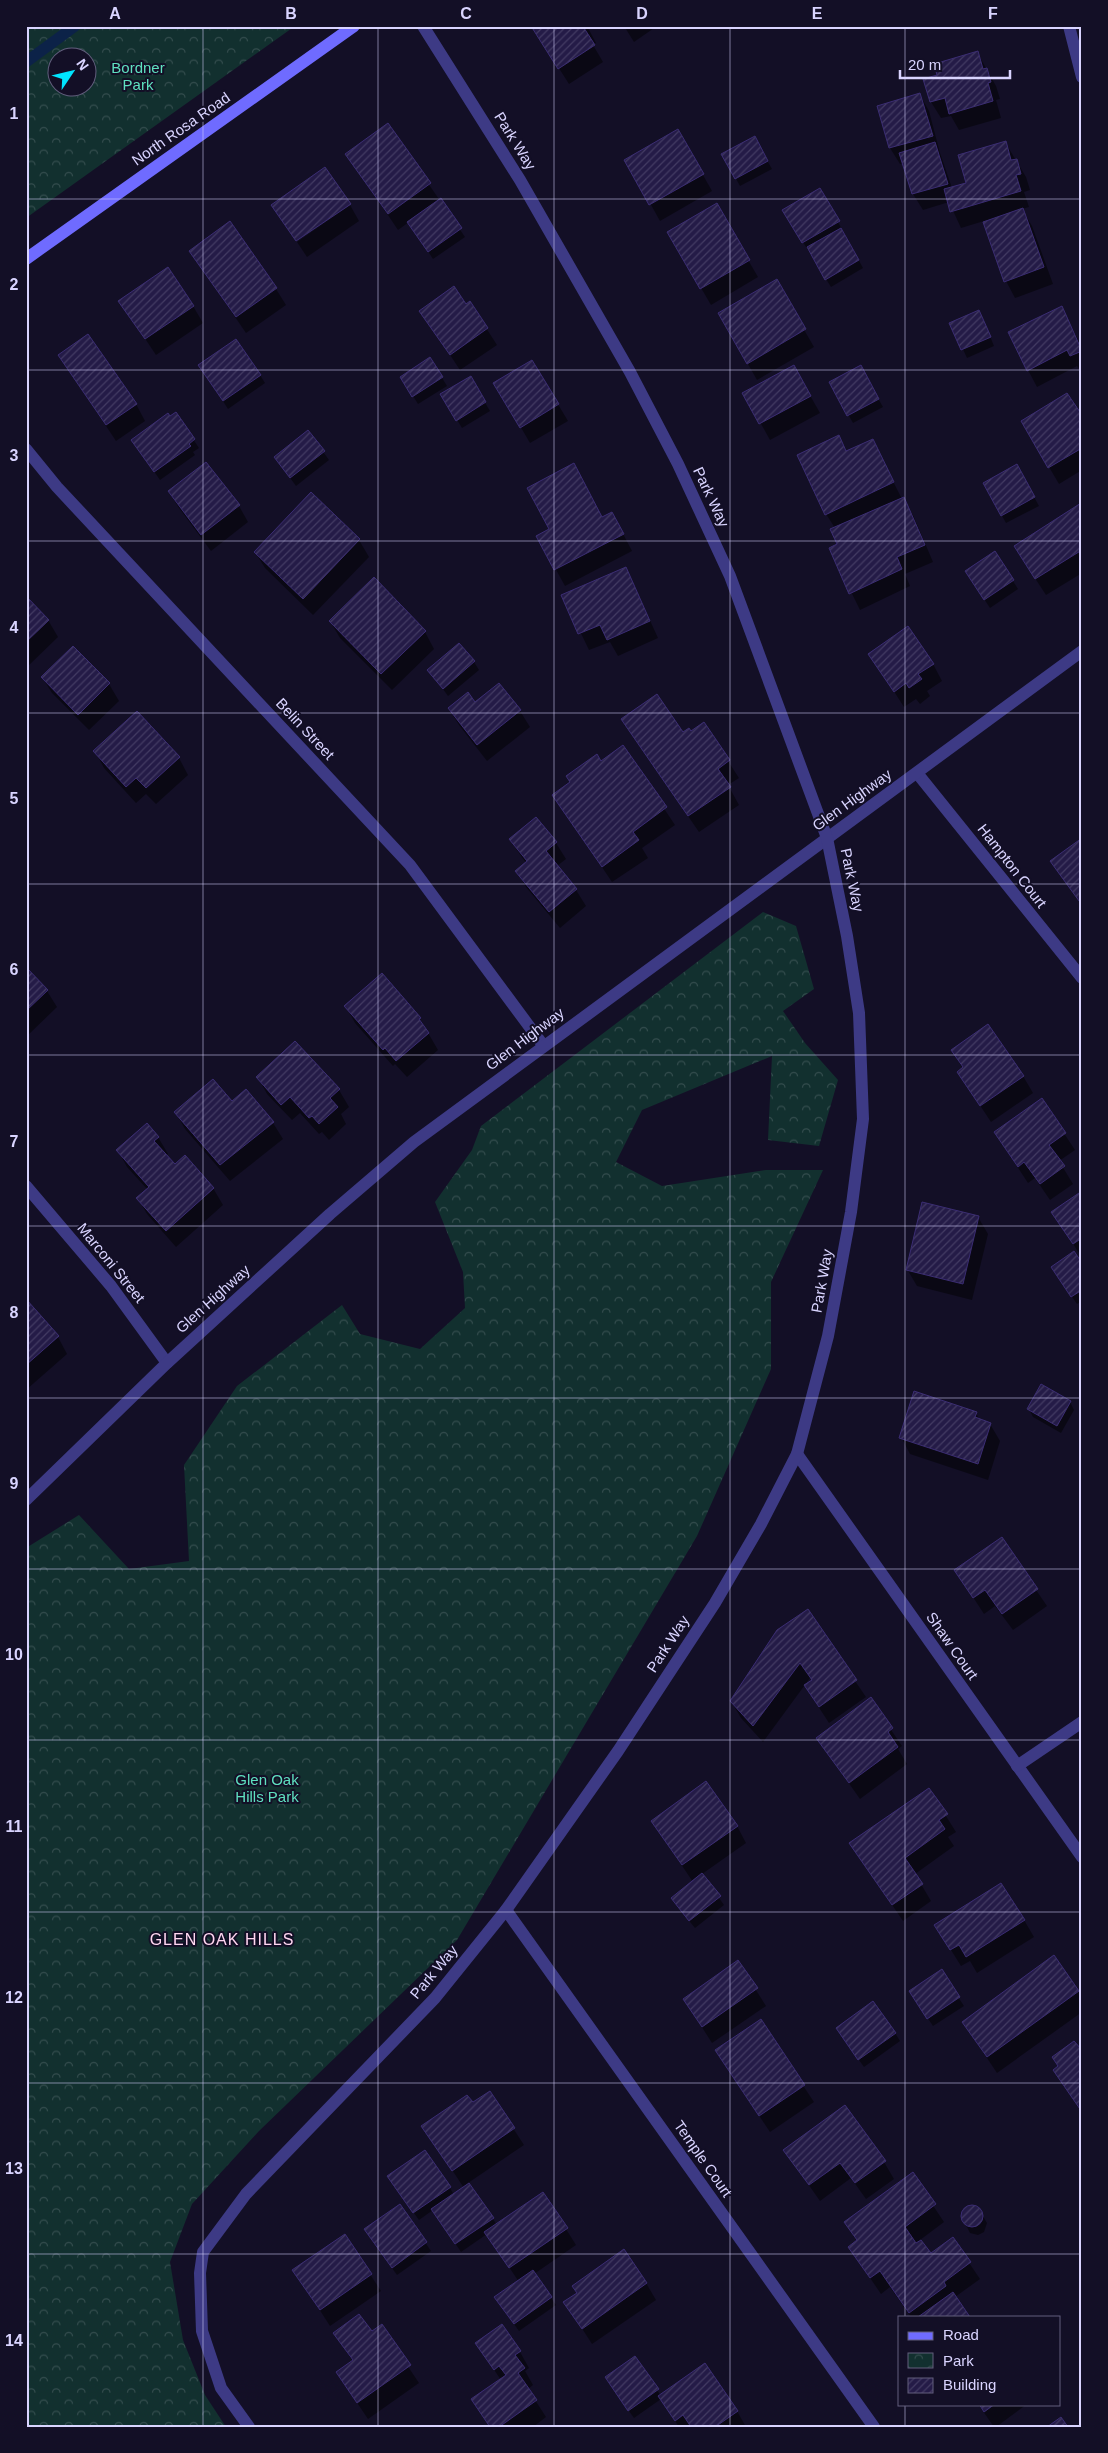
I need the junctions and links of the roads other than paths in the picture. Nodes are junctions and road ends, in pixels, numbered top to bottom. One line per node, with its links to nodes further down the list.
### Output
1 (354, 26): 5 (street, North Rosa Road)
2 (423, 26): 9 (street, Park Way)
3 (1069, 26): 4 (street)
4 (1082, 77)
5 (26, 259)
6 (26, 449): 11 (street, Belin Street)
7 (1082, 651): 8 (street, Glen Highway)
8 (917, 773): 9 (street, Glen Highway); 10 (street, Hampton Court)
9 (827, 838): 11 (street, Glen Highway); 14 (street, Park Way)
10 (1082, 978)
11 (543, 1045): 13 (street, Glen Highway)
12 (26, 1186): 13 (street, Marconi Street)
13 (167, 1363): 15 (street, Glen Highway)
14 (796, 1454): 17 (street, Shaw Court); 19 (street, Park Way)
15 (26, 1500)
16 (1082, 1722): 17 (street)
17 (1017, 1766): 18 (street, Shaw Court)
18 (1082, 1857)
19 (506, 1910): 20 (street, Park Way); 21 (street, Temple Court)
20 (249, 2427)
21 (874, 2427)

